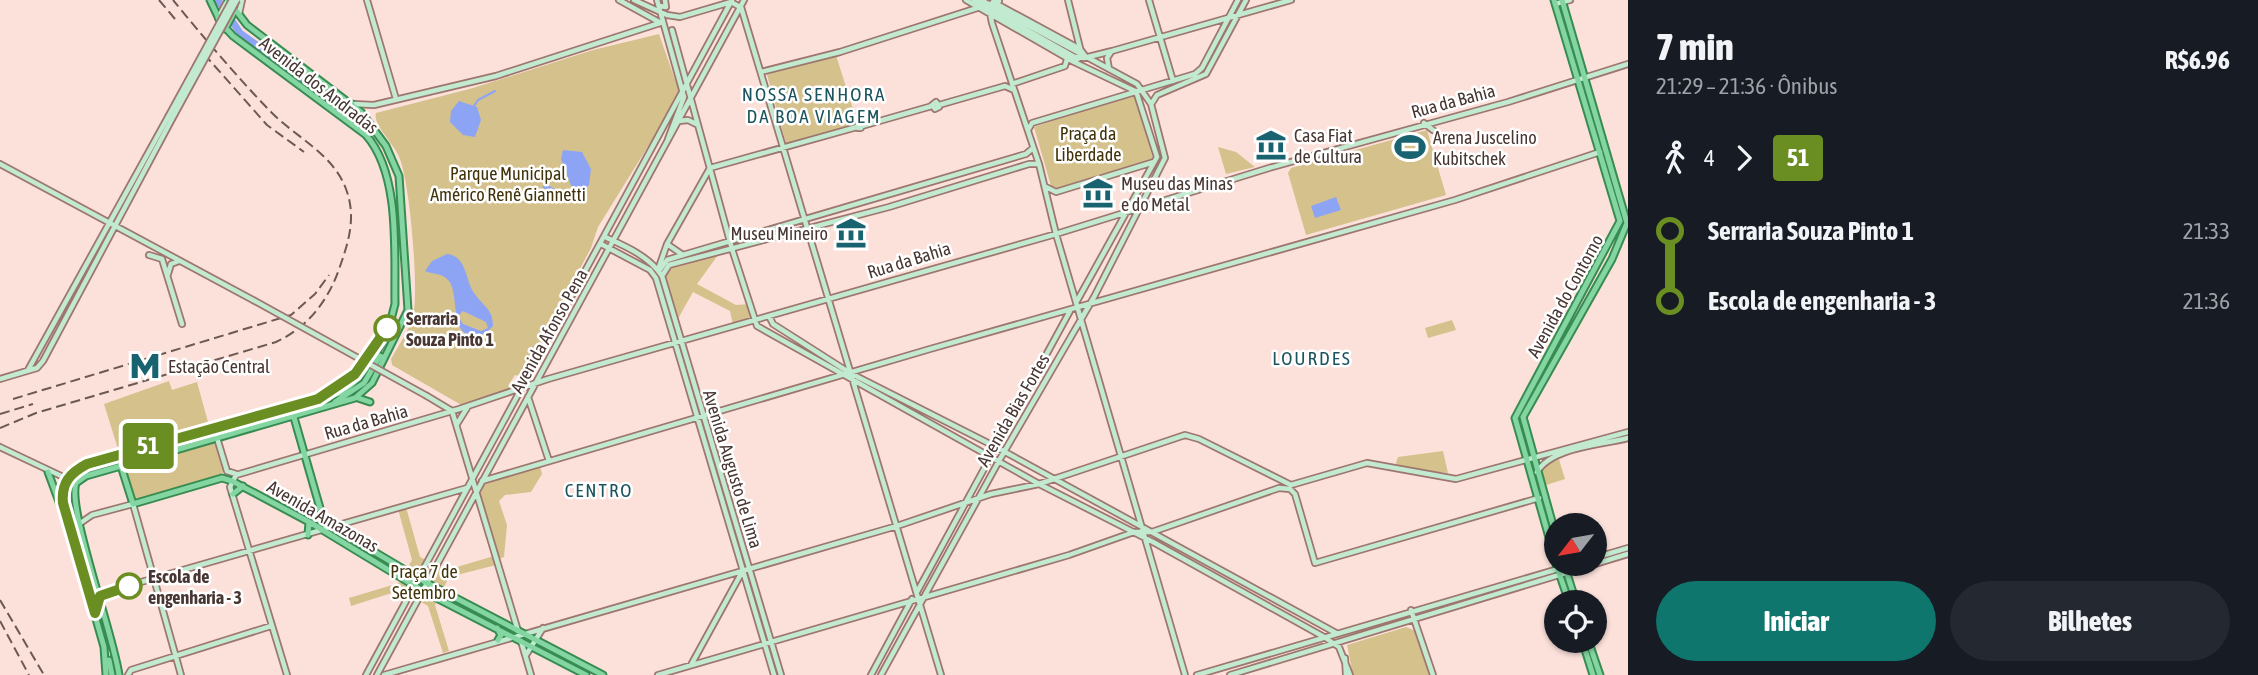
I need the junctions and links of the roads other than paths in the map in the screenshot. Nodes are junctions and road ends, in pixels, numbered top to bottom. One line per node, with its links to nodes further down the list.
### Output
1 (210, 0): 26 (main road, Avenida dos Andradas)
2 (232, 0): 23 (main road, Avenida dos Andradas); 26 (street, bridge); 28 (street); 69 (street, bridge)
3 (366, 0): 62 (street)
4 (618, 0): 25 (street)
5 (634, 0): 22 (street)
6 (664, 0): 18 (street)
7 (744, 0): 20 (street, Avenida Afonso Pena)
8 (1068, 0): 37 (street)
9 (1149, 0): 36 (street)
10 (1238, 0): 29 (street)
11 (1246, 0): 24 (street)
12 (1290, 0): 24 (street)
13 (1570, 0): 16 (street)
14 (731, 1): 20 (street); 27 (street); 42 (street, Avenida Afonso Pena)
15 (970, 1): 19 (street); 21 (street)
16 (1562, 1): 17 (street); 52 (main road)
17 (1554, 2): 52 (main road)
18 (658, 3): 22 (street)
19 (991, 4): 21 (street); 37 (street); 39 (street); 40 (street); 41 (street); 51 (street)
20 (740, 7): 49 (street); 60 (street, Avenida Afonso Pena)
21 (967, 11): 49 (street)
22 (661, 13): 27 (street); 31 (street)
23 (233, 14): 28 (main road, Avenida dos Andradas); 32 (main road, bridge)
24 (1238, 15): 29 (street); 50 (street)
25 (646, 16): 31 (street); 33 (street)
26 (219, 17): 32 (main road, Avenida dos Andradas)
27 (680, 17): 35 (street)
28 (239, 18): 64 (main road, Avenida dos Andradas)
29 (1230, 18): 30 (street); 34 (street)
30 (1215, 22): 34 (street); 36 (street)
31 (662, 24): 33 (street); 35 (street); 46 (street)
32 (226, 26): 68 (main road, Avenida dos Andradas)
33 (643, 28): 62 (street)
34 (1222, 29): 45 (street)
35 (672, 30): 48 (street)
36 (1160, 38): 38 (street); 53 (street)
37 (1080, 49): 40 (street)
38 (1112, 51): 40 (street); 47 (street)
39 (1076, 57): 40 (street); 43 (street)
40 (1087, 57): 47 (street)
41 (1067, 58): 43 (street); 54 (street)
42 (698, 64): 48 (street); 55 (street, Avenida Afonso Pena)
43 (1084, 64): 59 (street)
44 (1628, 64): 52 (street, Rua da Bahia)
45 (1202, 68): 50 (street); 53 (street)
46 (677, 69): 48 (street); 61 (street)
47 (1109, 69): 57 (street)
48 (683, 72): 55 (street)
49 (761, 72): 78 (street)
50 (1206, 74): 65 (street)
51 (1010, 77): 54 (street); 56 (street)
52 (1582, 78): 71 (street, Rua da Bahia); 79 (main road); 80 (main road)
53 (1173, 80): 57 (street)
54 (1012, 84): 58 (street)
55 (686, 86): 60 (street); 61 (street, Avenida Afonso Pena); 63 (street)
56 (1005, 86): 58 (street); 78 (street)
57 (1142, 89): 59 (street); 65 (street)
58 (1014, 90): 73 (street)
59 (1136, 91): 73 (street); 82 (street)
60 (695, 92): 63 (street, Avenida Afonso Pena)
61 (683, 93): 76 (street); 96 (street, Avenida Afonso Pena)
62 (396, 99): 66 (street)
63 (690, 102): 70 (street, Avenida Afonso Pena); 72 (street)
64 (352, 104): 66 (street); 67 (main road, Avenida dos Andradas); 68 (main road)
65 (1151, 104): 81 (street)
66 (374, 105): 67 (street)
67 (364, 115): 75 (main road); 124 (main road, Avenida dos Andradas)
68 (342, 117): 75 (main road, Avenida dos Andradas)
69 (170, 118): 91 (street); 93 (street)
70 (678, 122): 72 (street); 76 (street, Avenida Afonso Pena)
71 (1423, 123): 74 (street); 87 (street, Rua da Bahia)
72 (697, 125): 85 (street)
73 (1028, 130): 77 (street)
74 (1433, 130)
75 (366, 135): 123 (main road, Avenida dos Andradas)
76 (668, 143): 97 (street, Avenida Afonso Pena)
77 (1034, 147): 84 (street); 90 (street)
78 (782, 148): 85 (street); 90 (street)
79 (1600, 152): 80 (street); 89 (main road); 113 (street)
80 (1608, 155): 92 (main road)
81 (1165, 158): 82 (street); 87 (street, Avenida Bias Fortes)
82 (1155, 162): 86 (street); 88 (street, Avenida Bias Fortes)
83 (0, 164): 91 (street)
84 (1039, 164): 86 (street); 94 (street)
85 (710, 168): 98 (street); 100 (street)
86 (1045, 186): 95 (street)
87 (1138, 210): 88 (street, Rua da Bahia); 110 (street, Avenida Bias Fortes)
88 (1128, 213): 95 (street, Rua da Bahia); 112 (street, Avenida Bias Fortes)
89 (1619, 215): 92 (main road); 157 (main road, Avenida do Contorno)
90 (804, 220): 94 (street); 98 (street)
91 (110, 222): 93 (street); 125 (street)
92 (1628, 224): 157 (main road, Avenida do Contorno)
93 (116, 225): 105 (street); 125 (street)
94 (806, 227): 101 (street); 111 (street)
95 (1056, 234): 111 (street, Rua da Bahia); 112 (street)
96 (605, 237): 97 (street); 99 (street, Avenida Afonso Pena)
97 (615, 242): 102 (street, Avenida Afonso Pena); 106 (street)
98 (730, 242): 101 (street); 104 (street)
99 (601, 244): 102 (street); 131 (street, Avenida Afonso Pena)
100 (667, 244): 104 (street); 107 (street)
101 (732, 248): 109 (street); 119 (street)
102 (611, 249): 109 (street); 130 (street, Avenida Afonso Pena)
103 (149, 255): 108 (street)
104 (683, 255): 107 (street)
105 (181, 260): 108 (street); 136 (street, bridge)
106 (649, 261): 107 (street); 109 (street)
107 (663, 262): 109 (street)
108 (168, 274): 120 (street)
109 (659, 275): 121 (street, Avenida Augusto de Lima); 122 (street, Avenida Augusto de Lima)
110 (1094, 297): 113 (street); 114 (street, Avenida Bias Fortes)
111 (827, 301): 117 (street, Rua da Bahia); 126 (street)
112 (1077, 301): 115 (street); 116 (street, Avenida Bias Fortes)
113 (1099, 302): 114 (street)
114 (1089, 305): 115 (street); 118 (street, Avenida Bias Fortes)
115 (1079, 308): 116 (street); 118 (street)
116 (1070, 311): 126 (street); 151 (street, Avenida Bias Fortes)
117 (769, 316): 119 (street, Rua da Bahia); 126 (street)
118 (1082, 318): 152 (street, Avenida Bias Fortes); 156 (street)
119 (755, 319): 121 (street, Rua da Bahia); 127 (street)
120 (182, 324)
121 (680, 342): 122 (street, Rua da Bahia); 143 (street, Avenida Augusto de Lima)
122 (674, 344): 130 (street, Rua da Bahia); 144 (street, Avenida Augusto de Lima)
123 (370, 356): 124 (main road); 138 (main road, Avenida dos Andradas)
124 (382, 357): 134 (main road, Avenida dos Andradas); 139 (main road, Avenida dos Andradas)
125 (28, 370): 128 (street)
126 (850, 373): 127 (street); 129 (street); 151 (street)
127 (843, 375): 129 (street); 143 (street)
128 (0, 379)
129 (852, 381): 155 (street); 196 (street)
130 (535, 384): 131 (street, Rua da Bahia); 133 (street, Avenida Afonso Pena)
131 (521, 389): 132 (street, Avenida Afonso Pena)
132 (514, 396): 133 (street, Rua da Bahia); 137 (street, Rua da Bahia); 161 (street, Avenida Afonso Pena)
133 (528, 397): 160 (street); 163 (street, Avenida Afonso Pena)
134 (355, 398): 135 (main road); 139 (main road, Avenida dos Andradas)
135 (370, 402)
136 (443, 405): 140 (street); 141 (street)
137 (468, 406): 140 (street, Rua da Bahia); 145 (street)
138 (291, 407): 142 (main road); 146 (main road, Avenida dos Andradas)
139 (326, 407): 142 (main road, Avenida dos Andradas)
140 (452, 411): 141 (street, Rua da Bahia); 145 (street)
141 (438, 415): 154 (street, Rua da Bahia)
142 (294, 416): 148 (main road, Avenida dos Andradas); 154 (main road)
143 (703, 417): 144 (street); 208 (street, Avenida Augusto de Lima)
144 (696, 419): 160 (street); 209 (street, Avenida Augusto de Lima)
145 (457, 425): 159 (street)
146 (214, 428): 148 (street); 153 (main road, Avenida dos Andradas)
147 (1628, 432): 157 (street)
148 (217, 437): 162 (main road, Avenida dos Andradas); 166 (street)
149 (1628, 438): 167 (street)
150 (0, 447): 164 (street)
151 (996, 447): 152 (street); 155 (street, Avenida Bias Fortes)
152 (1004, 452): 158 (street, Avenida Bias Fortes); 170 (street)
153 (126, 453): 162 (main road); 171 (main road, Avenida dos Andradas)
154 (304, 454): 166 (street, Rua da Bahia); 197 (main road)
155 (992, 455): 158 (street); 188 (street, Avenida Bias Fortes)
156 (1123, 457): 170 (street); 176 (street); 200 (street)
157 (1528, 458): 167 (main road, Avenida do Contorno); 181 (street); 185 (main road, Avenida do Contorno)
158 (1000, 459): 175 (street); 179 (street, Avenida Bias Fortes)
159 (468, 460): 161 (street); 168 (street)
160 (549, 461): 169 (street)
161 (479, 464): 168 (street, Avenida Afonso Pena)
162 (121, 466): 165 (main road, Avenida dos Andradas); 177 (main road)
163 (490, 468): 169 (street); 173 (street, Avenida Afonso Pena)
164 (46, 471): 171 (street); 191 (main road)
165 (105, 471): 174 (main road, Avenida dos Andradas); 177 (main road)
166 (242, 473): 172 (street)
167 (1537, 473): 186 (main road, Avenida do Contorno)
168 (473, 477): 180 (street, Avenida Afonso Pena); 182 (street)
169 (497, 477): 173 (street)
170 (1051, 479): 175 (street); 193 (street)
171 (66, 480): 174 (street); 191 (main road)
172 (232, 481): 178 (main road, Avenida Amazonas); 183 (street); 189 (main road)
173 (482, 481): 182 (street, Avenida Afonso Pena)
174 (76, 483): 194 (main road)
175 (1039, 484): 184 (street); 199 (street)
176 (1281, 485): 181 (street); 201 (street)
177 (127, 486): 189 (main road)
178 (243, 486): 183 (main road); 192 (main road, Avenida Amazonas)
179 (985, 486): 184 (street); 187 (street, Avenida Bias Fortes)
180 (467, 488): 197 (street); 212 (street, Avenida Afonso Pena)
181 (1292, 488): 185 (street)
182 (477, 492): 214 (street, Avenida Afonso Pena); 230 (street)
183 (233, 494): 204 (street)
184 (990, 494): 187 (street)
185 (1536, 498): 186 (street); 195 (main road, Avenida do Contorno)
186 (1544, 498): 190 (main road, Avenida do Contorno)
187 (977, 499): 188 (street); 218 (street, Avenida Bias Fortes)
188 (966, 502): 196 (street); 218 (street, Avenida Bias Fortes)
189 (133, 504): 194 (street); 213 (street)
190 (1549, 513)
191 (67, 522): 223 (main road)
192 (309, 522): 198 (main road, Avenida Amazonas); 202 (main road)
193 (1133, 522): 199 (street); 200 (street)
194 (79, 524): 219 (main road)
195 (1544, 524)
196 (897, 526): 208 (street); 218 (street)
197 (332, 527): 198 (street); 212 (main road, Avenida Amazonas)
198 (323, 530): 202 (street); 215 (main road, Avenida Amazonas)
199 (1134, 532): 200 (street); 218 (street)
200 (1143, 532): 201 (street); 226 (street); 266 (street)
201 (1152, 532): 229 (street)
202 (308, 535): 204 (street)
203 (1628, 548): 205 (street)
204 (250, 551): 213 (street); 225 (street)
205 (1607, 554)
206 (1628, 554): 207 (street)
207 (1607, 558)
208 (748, 568): 209 (street); 234 (street, Avenida Augusto de Lima)
209 (742, 571): 228 (street); 236 (street, Avenida Augusto de Lima); 240 (street)
210 (1544, 571): 217 (street)
211 (1544, 572): 220 (street)
212 (418, 578): 214 (main road, Avenida Amazonas); 215 (street, Avenida Afonso Pena)
213 (153, 579): 219 (street); 244 (street)
214 (427, 583): 216 (street, Avenida Afonso Pena); 230 (main road, Avenida Amazonas)
215 (414, 585): 216 (main road, Avenida Amazonas); 255 (street, Avenida Afonso Pena)
216 (423, 591): 227 (main road, Avenida Amazonas); 246 (street, Avenida Afonso Pena)
217 (1482, 592): 220 (street); 222 (street)
218 (918, 595): 221 (street); 234 (street); 263 (street, Avenida Bias Fortes)
219 (100, 596): 223 (street); 251 (main road)
220 (1470, 603): 224 (street)
221 (920, 604): 264 (street); 265 (street)
222 (1411, 610): 224 (street); 229 (street)
223 (95, 613): 239 (main road)
224 (1415, 620): 237 (street); 270 (street)
225 (271, 626): 244 (street); 254 (street)
226 (1306, 627): 231 (street); 235 (street)
227 (497, 628): 230 (main road, Avenida Amazonas); 233 (main road)
228 (543, 628): 230 (street); 232 (street)
229 (1336, 633): 231 (street)
230 (519, 635): 232 (main road, Avenida Amazonas); 233 (street); 238 (main road, Avenida Amazonas); 243 (street)
231 (1324, 637): 235 (street); 237 (street)
232 (536, 639): 238 (street); 259 (main road, Avenida Amazonas)
233 (498, 640): 249 (street)
234 (772, 642): 236 (street); 262 (street, Avenida Augusto de Lima)
235 (1306, 642): 267 (street)
236 (765, 644): 245 (street); 261 (street, Avenida Augusto de Lima)
237 (1337, 644): 268 (street); 269 (street)
238 (532, 646): 243 (street); 258 (main road, Avenida Amazonas)
239 (104, 647): 250 (main road); 251 (main road)
240 (701, 652): 245 (street); 247 (street)
241 (1586, 653): 271 (main road)
242 (1592, 653): 272 (main road)
243 (526, 655): 257 (street)
244 (175, 656): 252 (street); 253 (street)
245 (706, 662): 247 (street)
246 (384, 663): 248 (street, Avenida Afonso Pena); 249 (street)
247 (691, 666): 260 (street)
248 (379, 672): 255 (street)
249 (392, 672): 256 (street)
250 (106, 675)
251 (116, 675)
252 (128, 675)
253 (181, 675)
254 (287, 675)
255 (368, 675)
256 (384, 675)
257 (531, 675)
258 (586, 675)
259 (603, 675)
260 (658, 675)
261 (774, 675)
262 (781, 675)
263 (872, 675)
264 (881, 675)
265 (941, 675)
266 (1185, 675)
267 (1197, 675)
268 (1230, 675)
269 (1348, 675)
270 (1433, 675)
271 (1593, 675)
272 (1600, 675)

